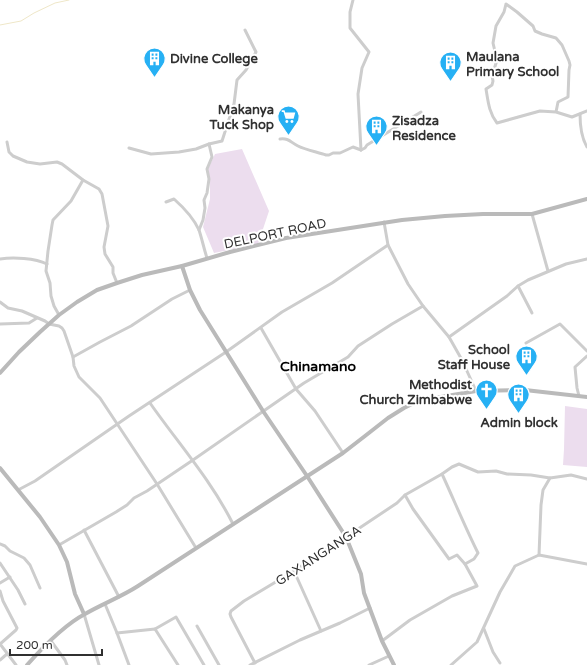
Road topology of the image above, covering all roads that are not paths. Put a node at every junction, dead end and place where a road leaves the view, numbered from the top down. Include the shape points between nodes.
1 (353, 0) edge
2 (245, 30) dead end
3 (470, 67) dead end
4 (492, 76) junction
5 (587, 111) edge
6 (421, 112) dead end
7 (556, 112) junction
8 (580, 114) junction
9 (280, 139) dead end
10 (7, 142) dead end
11 (209, 144) junction
12 (587, 147) edge
13 (129, 148) dead end
14 (361, 150) junction
15 (84, 180) junction
16 (587, 199) edge
17 (166, 202) dead end
18 (532, 214) junction
19 (384, 222) junction
20 (198, 230) junction
21 (388, 245) junction
22 (207, 258) junction
23 (0, 259) edge
24 (587, 259) edge
25 (47, 264) junction
26 (182, 266) junction
27 (548, 271) junction
28 (117, 283) junction
29 (518, 286) junction
30 (190, 290) junction
31 (0, 302) edge
32 (423, 306) junction
33 (532, 313) dead end
34 (59, 315) junction
35 (37, 318) junction
36 (0, 324) edge
37 (49, 324) junction
38 (261, 328) junction
39 (449, 337) junction
40 (526, 343) dead end
41 (587, 351) edge
42 (226, 352) junction
43 (587, 356) edge
44 (73, 358) junction
45 (0, 373) edge
46 (296, 389) junction
47 (476, 391) junction
48 (578, 396) junction
49 (587, 397) edge
50 (150, 403) junction
51 (263, 411) junction
52 (117, 424) junction
53 (342, 453) junction
54 (193, 460) junction
55 (0, 468) edge
56 (442, 474) junction
57 (307, 476) junction
58 (550, 478) junction
59 (587, 479) edge
60 (157, 484) junction
61 (18, 490) junction
62 (405, 495) junction
63 (233, 524) junction
64 (84, 530) junction
65 (346, 538) junction
66 (0, 544) edge
67 (59, 545) junction
68 (196, 548) junction
69 (538, 555) junction
70 (0, 563) edge
71 (465, 564) junction
72 (587, 564) edge
73 (294, 571) junction
74 (10, 577) junction
75 (0, 583) edge
76 (40, 588) dead end
77 (0, 591) edge
78 (119, 597) junction
79 (25, 604) dead end
80 (105, 604) junction
81 (370, 608) junction
82 (84, 614) junction
83 (197, 626) dead end
84 (155, 629) junction
85 (484, 629) junction
86 (321, 631) junction
87 (118, 633) junction
88 (51, 641) junction
89 (382, 641) junction
90 (0, 644) edge
91 (7, 654) junction
92 (389, 656) junction
93 (0, 660) edge
94 (255, 663) junction
95 (500, 663) dead end
96 (16, 665) edge
97 (27, 665) edge
98 (67, 665) edge
99 (99, 665) edge
100 (129, 665) edge
101 (178, 665) edge
102 (204, 665) edge
103 (219, 665) edge
104 (250, 665) edge
105 (369, 665) edge
106 (394, 665) edge
107 (451, 665) edge

1 - 14 street via 350,28 369,52 362,68 358,94
2 - 11 street via 256,52 237,80 234,104 222,141
3 - 4 street
4 - 7 street via 492,85 486,88 491,115 497,123 540,111
4 - 7 street via 497,60 493,43 496,26 506,4 533,26 535,31 556,38 562,45 570,65 568,97 558,102
5 - 8 street
6 - 14 street
7 - 8 street via 572,117
8 - 12 street
9 - 14 street via 292,141 326,155 340,153 353,147
10 - 15 street via 9,152 13,156 40,164 57,162
11 - 13 street via 179,152 151,154
11 - 20 street via 212,157 206,169 207,193 203,220
15 - 25 street via 71,201 53,220
15 - 28 street via 99,189 102,194 108,226 105,254 113,267
16 - 18 street, DELPORT ROAD
17 - 20 street via 174,199
18 - 19 street, DELPORT ROAD via 445,216
18 - 27 street
19 - 21 street
19 - 22 street, DELPORT ROAD via 286,238
20 - 22 street
21 - 32 street via 408,284
21 - 38 street
22 - 26 street, DELPORT ROAD
23 - 25 street via 30,259
24 - 27 street
25 - 34 street via 51,296
26 - 28 street, DELPORT ROAD
26 - 30 street
27 - 29 street
28 - 34 street, DELPORT ROAD via 97,290
29 - 33 street
29 - 39 street
30 - 42 street
30 - 44 street
31 - 35 street via 8,308
32 - 39 street
32 - 46 street via 358,346 348,357
34 - 37 street, DELPORT ROAD
35 - 36 street via 29,323
35 - 37 street
37 - 44 street via 62,328
37 - 45 street, DELPORT ROAD
38 - 42 street
38 - 46 street
39 - 47 street
40 - 41 street via 560,324
42 - 50 street
42 - 51 street
43 - 48 street via 575,367
44 - 52 street via 79,376 100,398
46 - 51 street
46 - 53 street via 315,411
47 - 48 street via 525,390
47 - 53 street via 416,402 388,418
48 - 49 street
50 - 52 street
50 - 54 street
51 - 54 street
51 - 57 street
52 - 60 street
52 - 61 street
53 - 57 street
54 - 60 street
54 - 63 street
55 - 61 street
56 - 58 street, GAXANGANGA via 459,464 478,472 496,471
56 - 62 street, GAXANGANGA
56 - 71 street via 478,553
57 - 63 street
57 - 65 street
58 - 59 street via 571,475
58 - 69 street via 543,490
60 - 64 street
60 - 68 street
61 - 67 street
62 - 65 street, GAXANGANGA
62 - 71 street via 448,559 457,555
63 - 68 street
64 - 67 street
64 - 78 street
65 - 73 street, GAXANGANGA
65 - 81 street via 361,574
66 - 76 street via 24,558
67 - 82 street
68 - 78 street
69 - 72 street
69 - 85 street via 515,566
70 - 74 street
71 - 89 street via 477,586 452,596 410,620
73 - 86 street
73 - 94 street, GAXANGANGA via 231,611 230,614
74 - 75 street
74 - 79 street
77 - 90 street via 17,628
78 - 80 street
80 - 82 street
80 - 87 street
81 - 86 street
81 - 89 street
82 - 88 street
82 - 99 street
83 - 103 street
84 - 87 street
84 - 101 street
84 - 102 street via 176,617
85 - 95 street
85 - 107 street via 477,642
86 - 94 street
87 - 100 street
88 - 97 street
88 - 98 street
89 - 92 street
90 - 91 street
91 - 93 street
91 - 96 street
92 - 105 street
92 - 106 street
94 - 104 street

